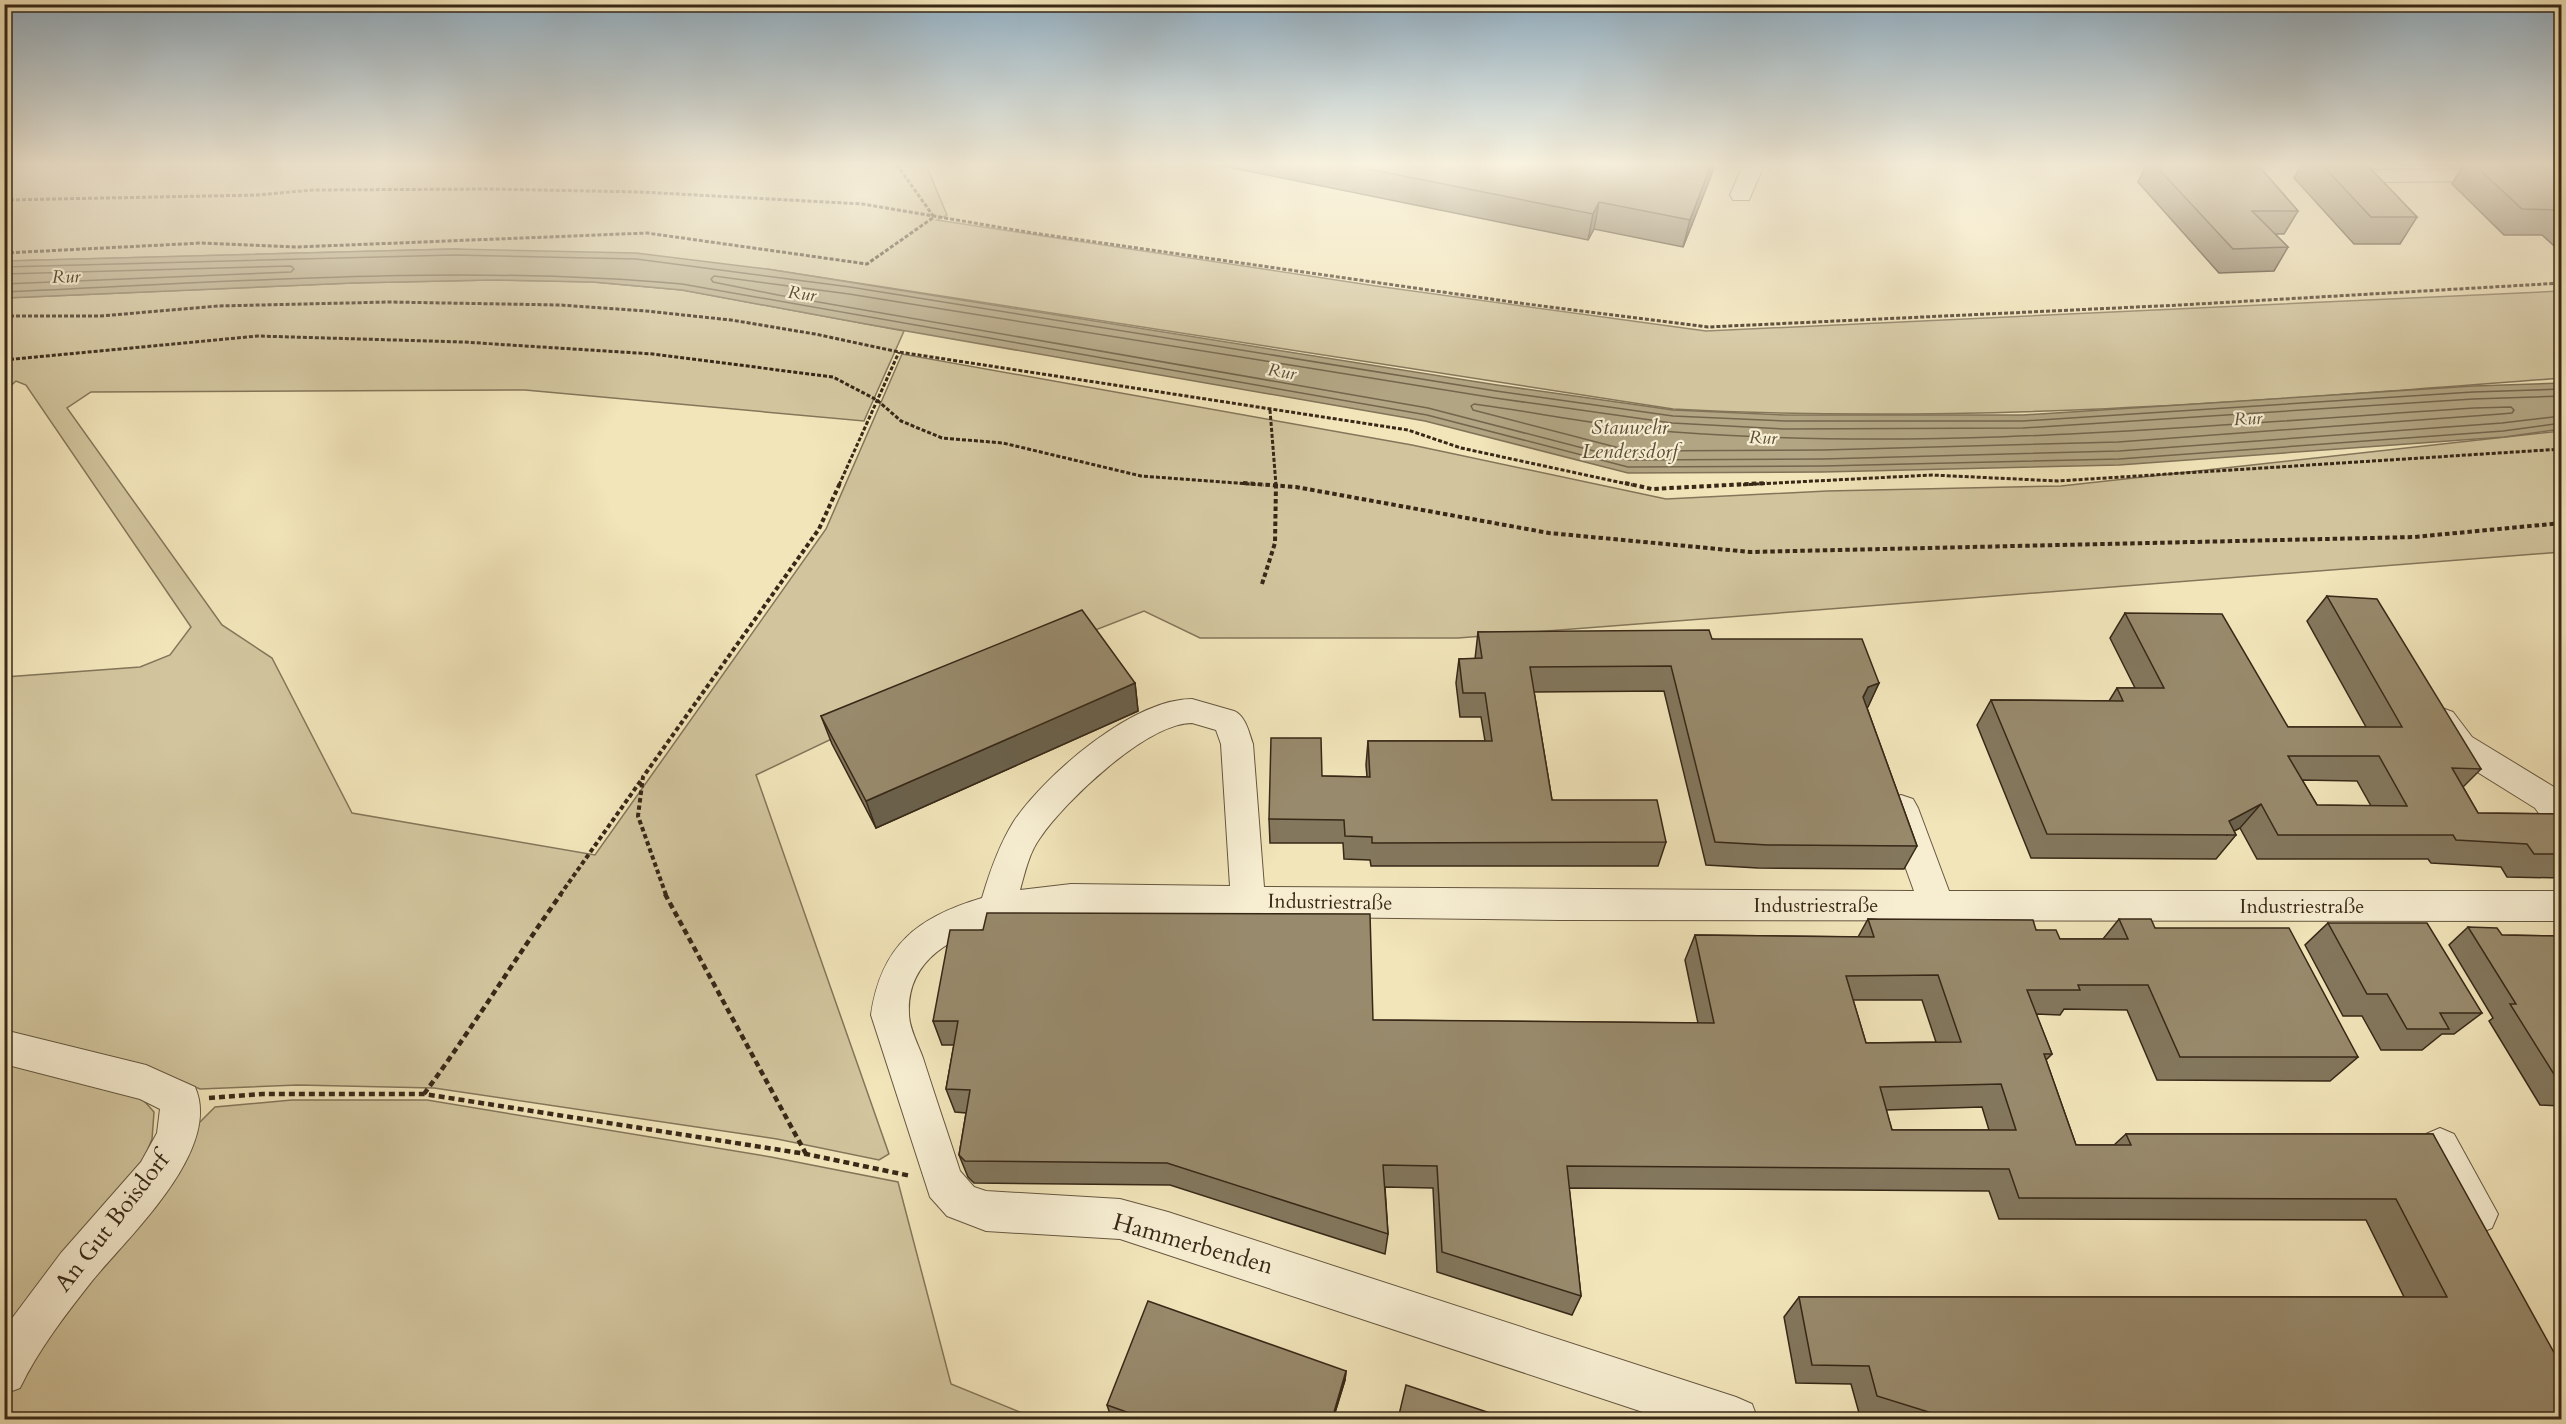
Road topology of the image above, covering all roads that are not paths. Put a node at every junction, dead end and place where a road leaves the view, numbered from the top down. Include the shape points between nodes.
1 (2426, 697) edge
2 (1889, 775) edge
3 (2562, 819) edge
4 (1071, 899) joint
5 (1248, 901) junction
6 (1937, 906) junction
7 (2562, 906) edge
8 (997, 909) junction
9 (4, 1047) edge
10 (2440, 1147) edge
11 (2493, 1244) edge
12 (4, 1372) edge
13 (1736, 1419) edge

1 - 3 street via 2461,746 2547,799
2 - 6 street
4 - 5 street, Industriestraße
4 - 8 street, Hammerbenden via 1039,900
5 - 6 street, Industriestraße
5 - 8 street via 1237,744 1228,722 1211,714 1180,712 1140,729 1060,790 1027,829 1006,876
6 - 7 street, Industriestraße
8 - 13 street, Hammerbenden via 957,922 920,946 906,962 894,989 890,1015 944,1183 961,1202 986,1211 1120,1219
9 - 12 street, An Gut Boisdorf via 146,1083 181,1101 176,1137 155,1176 76,1268 14,1352
10 - 11 street

